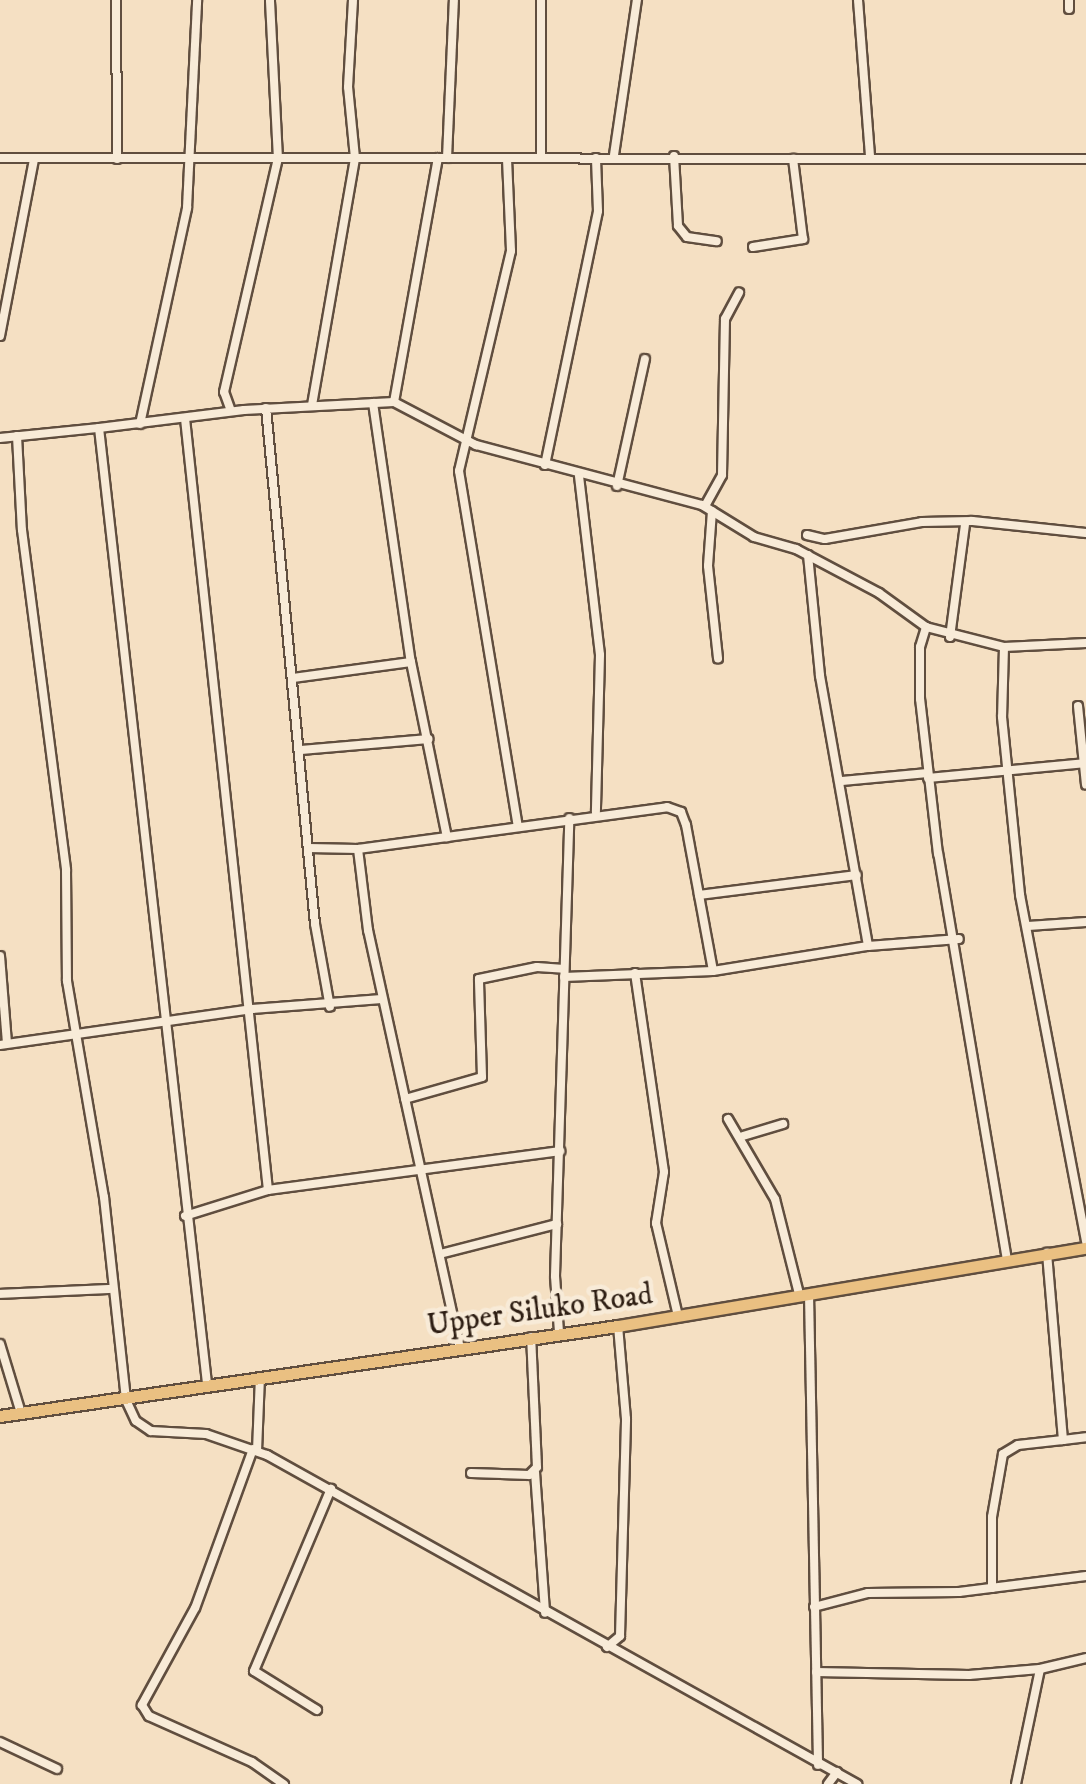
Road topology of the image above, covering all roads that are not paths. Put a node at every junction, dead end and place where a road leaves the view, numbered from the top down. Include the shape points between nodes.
1 (116, 0) edge
2 (197, 0) edge
3 (270, 0) edge
4 (353, 0) edge
5 (454, 0) edge
6 (541, 0) edge
7 (638, 0) edge
8 (858, 0) edge
9 (614, 155) junction
10 (541, 156) junction
11 (674, 156) junction
12 (870, 157) junction
13 (0, 158) edge
14 (355, 158) junction
15 (443, 158) junction
16 (596, 158) junction
17 (34, 159) junction
18 (117, 159) junction
19 (278, 159) junction
20 (507, 159) junction
21 (1086, 159) edge
22 (193, 160) junction
23 (792, 160) junction
24 (718, 241) dead end
25 (753, 246) dead end
26 (739, 293) dead end
27 (0, 336) edge
28 (644, 359) dead end
29 (394, 402) junction
30 (373, 403) junction
31 (312, 404) junction
32 (266, 408) junction
33 (231, 411) junction
34 (185, 418) junction
35 (140, 424) junction
36 (99, 428) junction
37 (17, 436) junction
38 (0, 438) edge
39 (464, 441) junction
40 (544, 464) junction
41 (579, 476) junction
42 (617, 486) junction
43 (708, 509) junction
44 (964, 524) dead end
45 (1086, 533) edge
46 (808, 535) dead end
47 (808, 555) junction
48 (926, 627) junction
49 (950, 637) junction
50 (1086, 643) edge
51 (1004, 648) junction
52 (718, 658) dead end
53 (411, 662) junction
54 (293, 678) junction
55 (1078, 706) dead end
56 (429, 739) junction
57 (301, 750) junction
58 (1084, 763) edge
59 (1007, 768) junction
60 (928, 776) junction
61 (842, 781) junction
62 (1086, 785) edge
63 (596, 812) junction
64 (569, 818) junction
65 (518, 826) junction
66 (447, 836) junction
67 (309, 848) junction
68 (358, 849) junction
69 (857, 875) junction
70 (699, 896) junction
71 (1086, 922) edge
72 (1028, 926) junction
73 (955, 937) junction
74 (868, 946) junction
75 (0, 956) edge
76 (712, 971) junction
77 (635, 972) junction
78 (564, 973) junction
79 (382, 999) junction
80 (330, 1007) junction
81 (252, 1009) junction
82 (164, 1024) junction
83 (77, 1038) junction
84 (4, 1044) edge
85 (405, 1099) junction
86 (728, 1119) dead end
87 (560, 1151) junction
88 (418, 1167) junction
89 (268, 1190) junction
90 (185, 1216) junction
91 (557, 1224) junction
92 (1086, 1245) edge
93 (440, 1254) junction
94 (1047, 1254) junction
95 (1007, 1260) junction
96 (110, 1289) junction
97 (0, 1294) edge
98 (804, 1294) junction
99 (678, 1316) junction
100 (618, 1326) junction
101 (560, 1332) junction
102 (531, 1336) junction
103 (0, 1344) edge
104 (459, 1345) junction
105 (260, 1377) junction
106 (206, 1384) junction
107 (126, 1400) junction
108 (20, 1413) junction
109 (0, 1416) edge
110 (1086, 1437) edge
111 (1062, 1440) junction
112 (255, 1450) junction
113 (535, 1472) junction
114 (471, 1474) dead end
115 (331, 1489) junction
116 (1086, 1576) edge
117 (992, 1588) junction
118 (814, 1607) junction
119 (546, 1613) junction
120 (607, 1647) junction
121 (1086, 1658) edge
122 (1040, 1669) junction
123 (816, 1672) junction
124 (317, 1710) dead end
125 (0, 1742) edge
126 (818, 1764) junction
127 (58, 1770) dead end
128 (837, 1772) junction
129 (284, 1784) edge
130 (828, 1784) edge
131 (857, 1784) edge
132 (1016, 1784) edge

1 - 18 street
2 - 22 street
3 - 19 street
4 - 14 street via 348,86
5 - 15 street
6 - 10 street
7 - 9 street
8 - 12 street
9 - 11 street
9 - 16 street
10 - 16 street
10 - 20 street
11 - 23 street
11 - 24 street via 678,226 687,238
12 - 21 street
12 - 23 street
13 - 17 street
14 - 15 street
14 - 19 street
14 - 31 street
15 - 20 street
15 - 29 street
16 - 40 street via 598,211
17 - 18 street
17 - 27 street
18 - 22 street
19 - 22 street
19 - 33 street via 224,392
20 - 39 street via 512,251
22 - 35 street
23 - 25 street via 803,239
26 - 43 street via 725,320 728,416 722,475
28 - 42 street
29 - 30 street
29 - 39 street
30 - 31 street
30 - 53 street
31 - 32 street
32 - 33 street
32 - 54 street
33 - 34 street
34 - 35 street
34 - 81 street
35 - 36 street
36 - 37 street
36 - 82 street
37 - 38 street
37 - 83 street via 22,530 66,870 67,981
39 - 40 street
39 - 65 street via 459,471
40 - 41 street
41 - 42 street
41 - 63 street via 600,654
42 - 43 street
43 - 47 street via 754,537
43 - 52 street
44 - 49 street
45 - 46 street via 972,521 922,522 824,539
47 - 48 street
47 - 61 street via 820,676
48 - 49 street
48 - 60 street via 920,699
49 - 51 street
50 - 51 street
51 - 59 street
53 - 54 street
53 - 56 street
54 - 57 street
55 - 58 street
56 - 57 street
56 - 66 street
57 - 67 street
58 - 59 street
58 - 62 street
59 - 60 street
59 - 72 street
60 - 61 street
60 - 73 street
61 - 69 street
63 - 64 street
63 - 70 street via 681,812
64 - 65 street
64 - 78 street
65 - 66 street
66 - 68 street
67 - 68 street
67 - 80 street
68 - 79 street
69 - 70 street
69 - 74 street
70 - 76 street
71 - 72 street
72 - 92 street
73 - 74 street
73 - 95 street
74 - 76 street
75 - 84 street
76 - 77 street
77 - 78 street
77 - 99 street via 664,1172 656,1223
78 - 85 street via 537,967 479,979 482,1077
78 - 87 street
79 - 80 street
79 - 85 street
80 - 81 street
81 - 82 street
81 - 89 street
82 - 83 street
82 - 90 street
83 - 84 street
83 - 96 street via 104,1197
85 - 88 street
86 - 98 street via 746,1136 775,1199
87 - 88 street
87 - 91 street
88 - 89 street
88 - 93 street
89 - 90 street
90 - 106 street
91 - 93 street
91 - 101 street
92 - 94 main road, Upper Siluko Road
93 - 104 street
94 - 95 main road, Upper Siluko Road
94 - 111 street
95 - 98 main road, Upper Siluko Road
96 - 97 street
96 - 107 street
98 - 99 main road, Upper Siluko Road
98 - 118 street
99 - 100 main road, Upper Siluko Road
100 - 101 main road, Upper Siluko Road
100 - 120 street via 626,1419 620,1636
101 - 102 main road, Upper Siluko Road
102 - 104 main road, Upper Siluko Road
102 - 113 street
103 - 108 street
104 - 105 main road, Upper Siluko Road
105 - 106 main road, Upper Siluko Road
105 - 112 street
106 - 107 main road, Upper Siluko Road
107 - 108 main road, Upper Siluko Road
107 - 112 street via 136,1421 151,1431 206,1434
108 - 109 main road, Upper Siluko Road
110 - 111 street
111 - 117 street via 1018,1445 1003,1454 992,1517
112 - 115 street
112 - 129 street via 195,1608 142,1705 149,1716 252,1762
113 - 114 street
113 - 119 street
115 - 119 street
115 - 124 street via 254,1671
116 - 117 street
117 - 118 street via 868,1592
118 - 123 street
119 - 120 street
120 - 126 street
121 - 122 street
122 - 123 street via 969,1675
122 - 132 street
123 - 126 street
125 - 127 street
126 - 128 street
128 - 130 street
128 - 131 street

